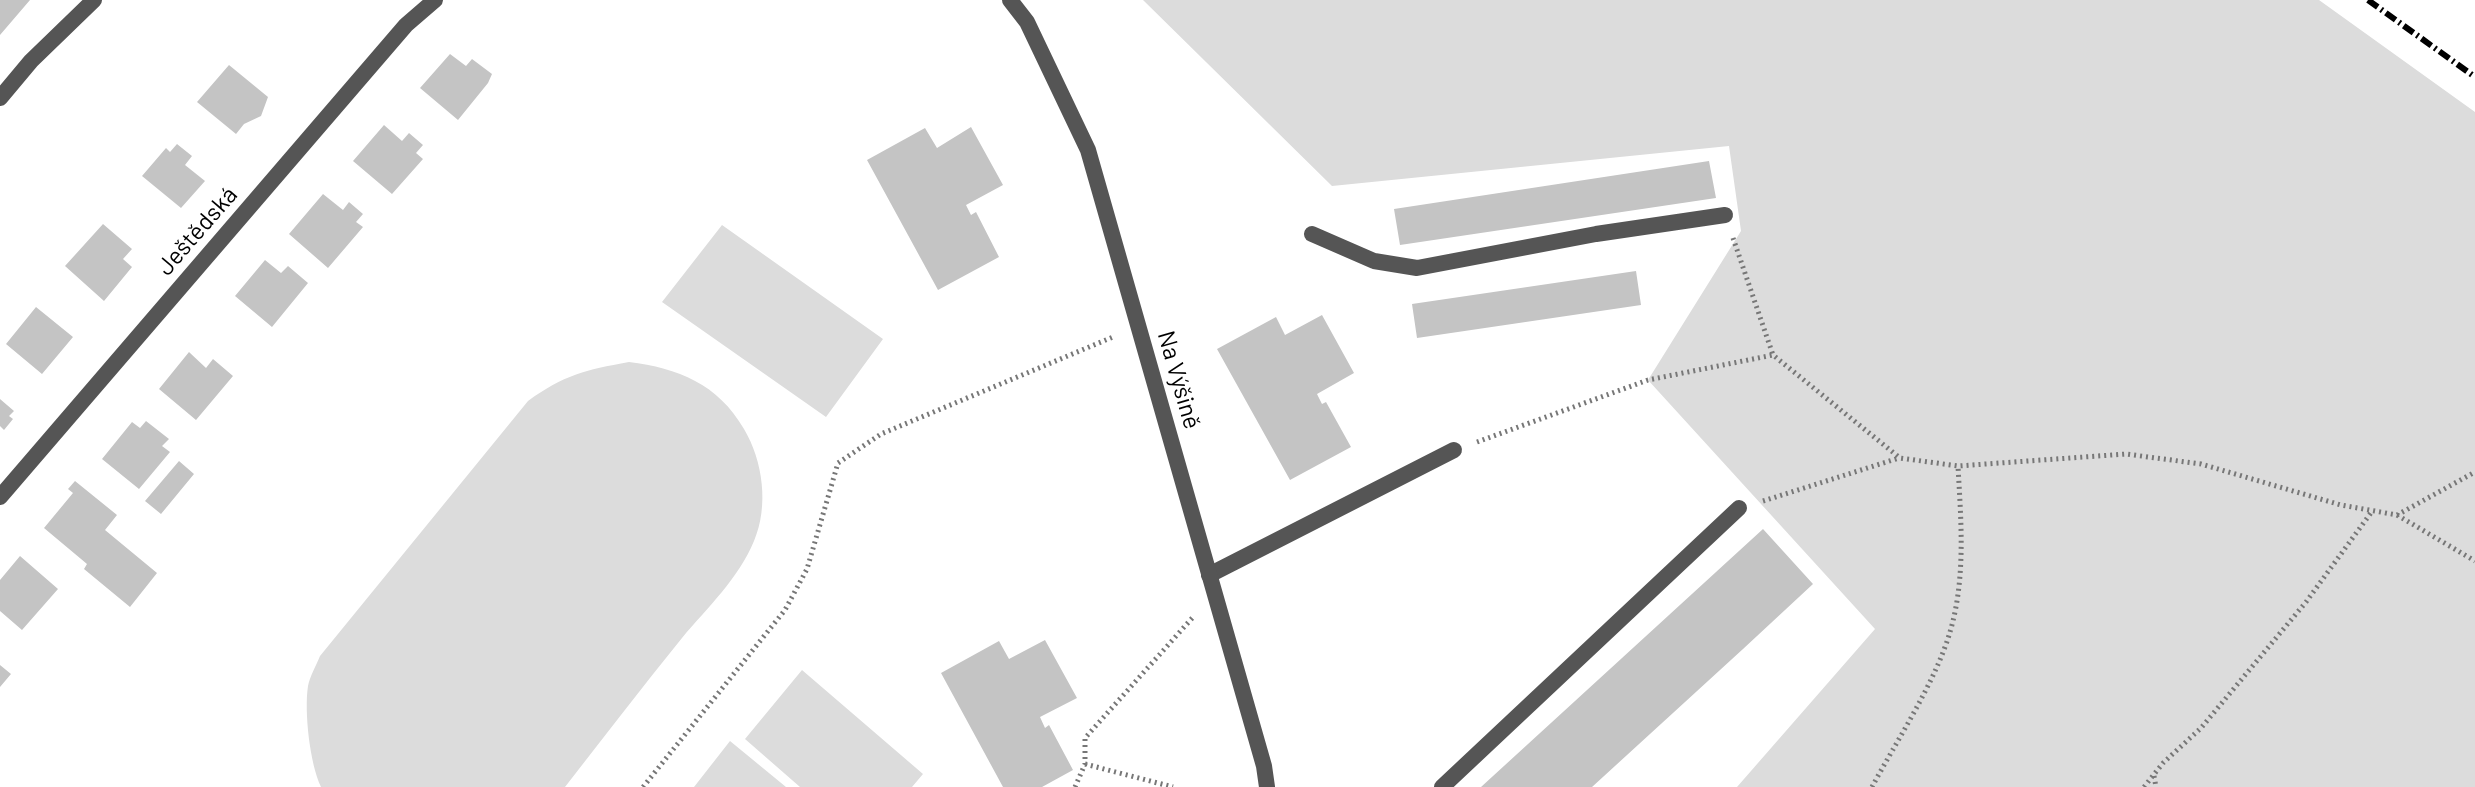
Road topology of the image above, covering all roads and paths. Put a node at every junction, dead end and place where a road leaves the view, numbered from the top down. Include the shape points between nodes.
1 (94, 0) edge
2 (435, 0) edge
3 (1010, 0) edge
4 (0, 98) edge
5 (1725, 215) joint
6 (1312, 234) dead end
7 (1138, 326) junction
8 (1773, 355) junction
9 (1454, 450) joint
10 (1900, 458) junction
11 (1958, 466) junction
12 (2475, 472) edge
13 (0, 497) edge
14 (1739, 508) joint
15 (2373, 510) junction
16 (2397, 515) junction
17 (2475, 561) edge
18 (1209, 575) junction
19 (1214, 593) junction
20 (1085, 764) junction
21 (2154, 775) junction
22 (643, 787) edge
23 (1075, 787) edge
24 (1173, 787) edge
25 (1267, 787) edge
26 (1442, 787) edge
27 (1872, 787) edge
28 (2144, 787) edge
29 (2156, 787) edge

1 - 4 street
2 - 13 street, Ještědská via 406,25
3 - 7 street, Na Výšině via 1027,22 1088,150
5 - 6 street via 1417,268 1374,261
5 - 8 path
7 - 18 street, Na Výšině
7 - 22 path via 881,434 838,463 807,569 785,610
8 - 9 path via 1648,380
8 - 10 path
9 - 18 street
10 - 11 path
10 - 14 path
11 - 15 path via 2126,454 2201,464
11 - 27 path via 1962,560 1951,632
12 - 16 path
14 - 26 street
15 - 16 path
15 - 21 path via 2306,602 2201,728
16 - 17 path
18 - 19 street, Na Výšině
19 - 20 path via 1085,738
19 - 25 street, Na Výšině
20 - 23 path
20 - 24 path
21 - 28 path
21 - 29 path

